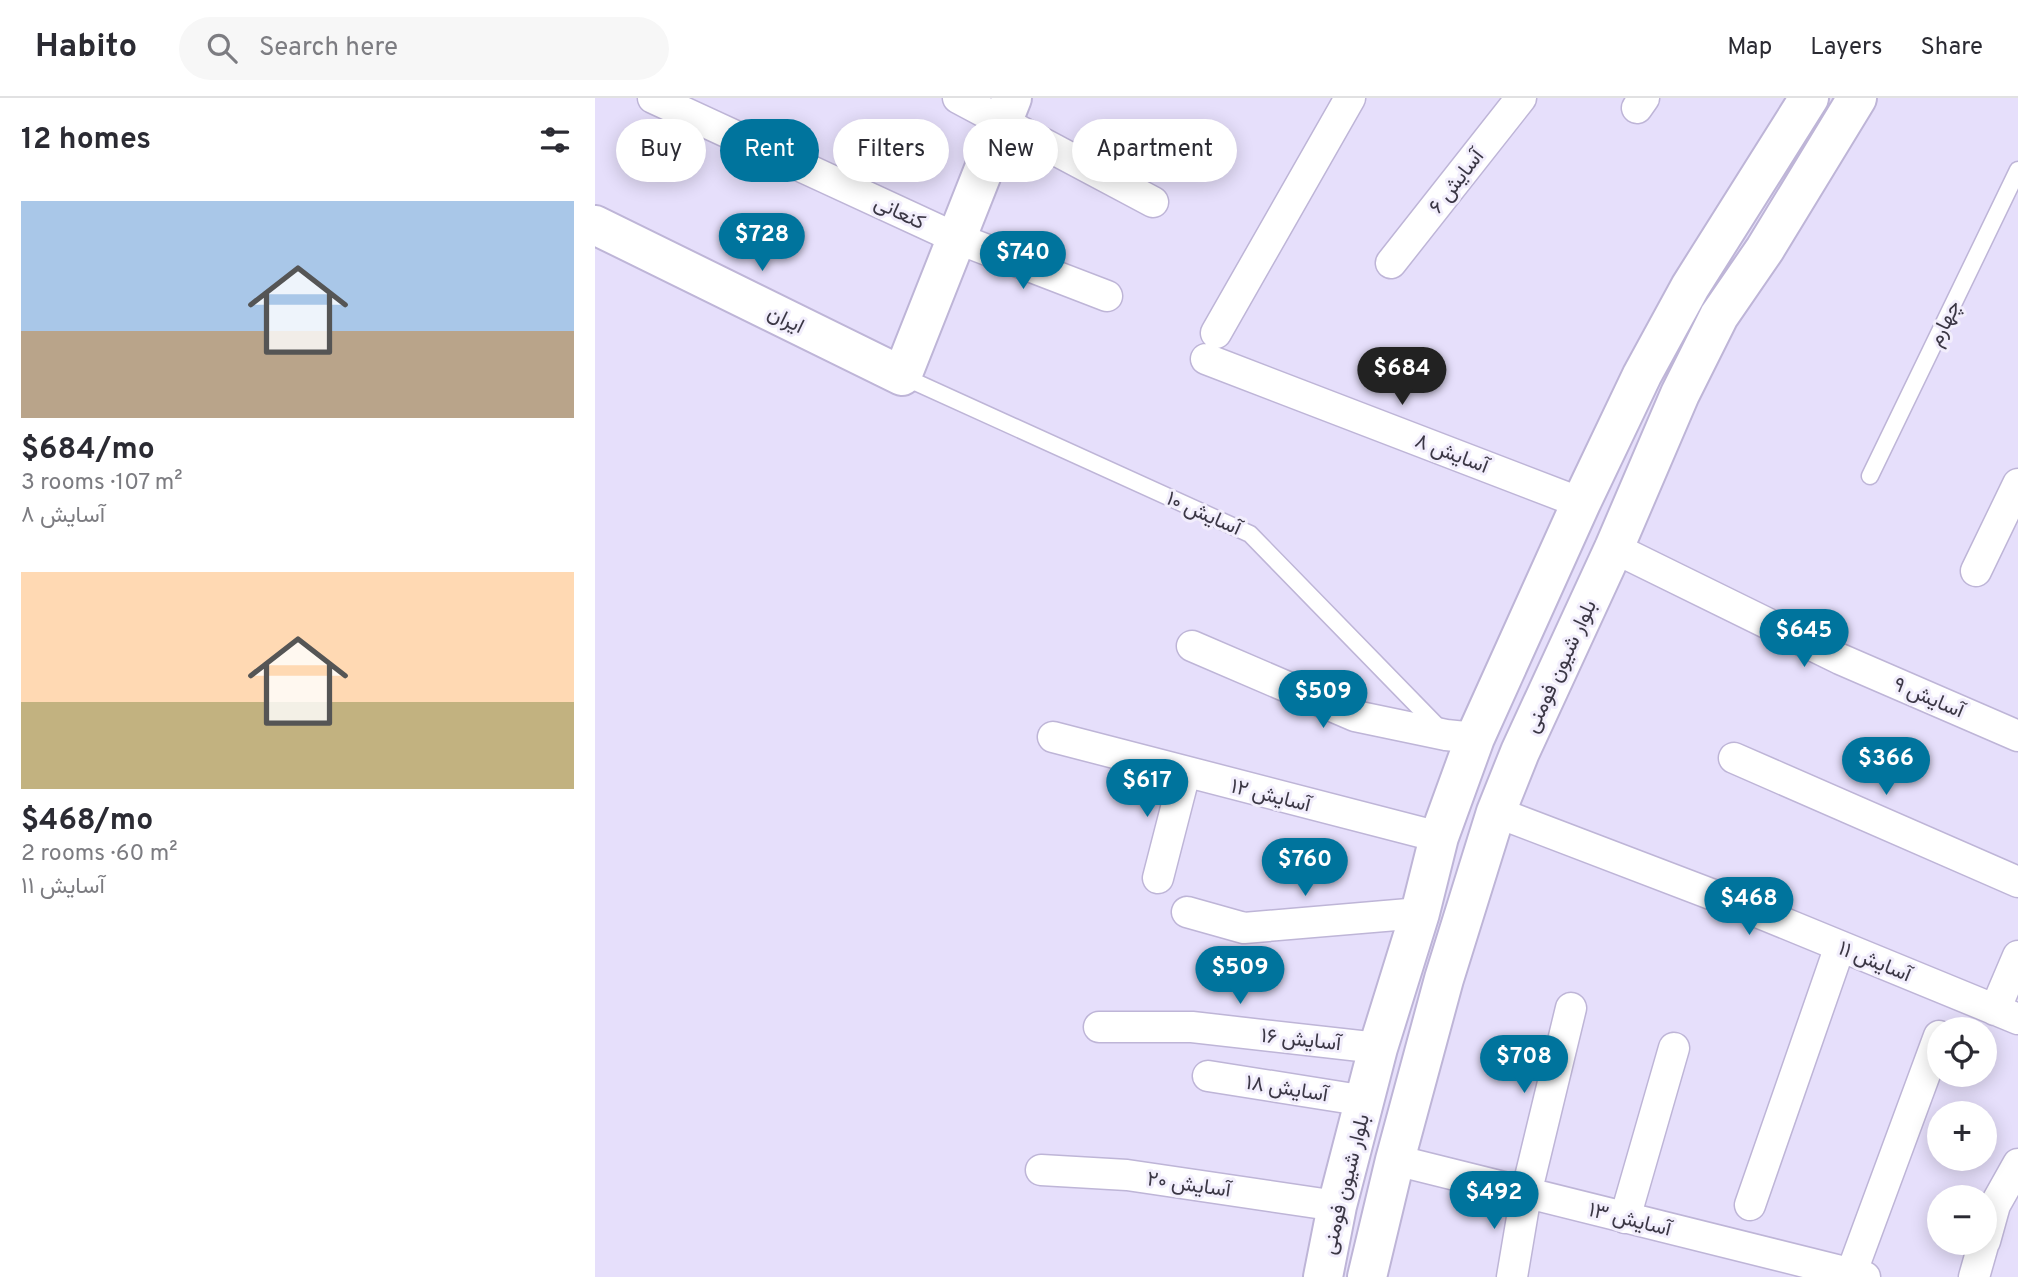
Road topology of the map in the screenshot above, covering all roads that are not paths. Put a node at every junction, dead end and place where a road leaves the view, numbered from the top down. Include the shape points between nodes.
1 (653, 98) edge
2 (958, 98) edge
3 (1350, 98) edge
4 (1521, 98) edge
5 (1809, 98) edge
6 (1857, 98) edge
7 (1007, 109) edge
8 (2018, 170) edge
9 (1153, 202) dead end
10 (1730, 224) junction
11 (595, 225) edge
12 (956, 239) junction
13 (1765, 249) junction
14 (1391, 263) dead end
15 (1107, 296) dead end
16 (902, 376) junction
17 (1870, 476) dead end
18 (2018, 484) edge
19 (1581, 503) junction
20 (1614, 548) junction
21 (1976, 571) dead end
22 (1192, 646) dead end
23 (2018, 736) edge
24 (1053, 737) dead end
25 (1461, 737) junction
26 (1734, 758) dead end
27 (1185, 773) junction
28 (1496, 812) junction
29 (1439, 837) junction
30 (1158, 878) dead end
31 (2018, 882) edge
32 (1187, 912) dead end
33 (1420, 913) junction
34 (1840, 946) junction
35 (2018, 956) edge
36 (1955, 993) junction
37 (1571, 1008) dead end
38 (2006, 1015) edge
39 (1946, 1017) edge
40 (1099, 1027) dead end
41 (1378, 1048) junction
42 (1674, 1048) dead end
43 (1927, 1070) edge
44 (1208, 1076) dead end
45 (1366, 1101) junction
46 (1395, 1160) junction
47 (2018, 1164) edge
48 (1041, 1170) dead end
49 (1526, 1194) junction
50 (1997, 1201) edge
51 (1750, 1205) dead end
52 (1337, 1206) junction
53 (1625, 1218) junction
54 (1980, 1255) edge
55 (1855, 1276) edge
56 (1323, 1277) edge
57 (1367, 1277) edge
58 (1512, 1277) edge
59 (1974, 1277) edge

1 - 12 street, کنعانی
2 - 7 street
3 - 19 street, آسایش ۸ via 1211,346
4 - 14 street, آسایش ۶
5 - 10 main road, بلوار شیون فومنی
6 - 13 main road, بلوار شیون فومنی
7 - 9 street
7 - 12 main road
8 - 17 lane, چهارم
10 - 13 main road
10 - 19 main road, بلوار شیون فومنی via 1642,375
11 - 16 main road, ایران
12 - 15 street, کنعانی
12 - 16 main road
13 - 20 main road, بلوار شیون فومنی via 1720,316 1680,394
16 - 25 lane, آسایش ‍۱۰ via 1250,534
18 - 21 street
19 - 25 main road, بلوار شیون فومنی
20 - 23 street, آسایش ۹ via 1840,659
20 - 28 main road, بلوار شیون فومنی
22 - 25 street via 1355,716
24 - 27 street, آسایش ۱۲
25 - 29 main road, بلوار شیون فومنی
26 - 31 street
27 - 29 street, آسایش ۱۲
27 - 30 street
28 - 34 street, آسایش ۱۱
28 - 46 main road, بلوار شیون فومنی
29 - 33 main road, بلوار شیون فومنی
32 - 33 street via 1244,928
33 - 41 main road, بلوار شیون فومنی
34 - 36 street, آسایش ۱۱
34 - 51 street
35 - 38 street
36 - 38 street, آسایش ۱۱
36 - 39 street
37 - 49 street
40 - 41 street, آسایش ۱۶ via 1192,1027
41 - 45 main road, بلوار شیون فومنی
42 - 53 street
43 - 55 street
44 - 45 street, آسایش ۱۸
45 - 52 main road, بلوار شیون فومنی
46 - 49 street, آسایش ۱۳
46 - 57 main road, بلوار شیون فومنی
47 - 50 street
48 - 52 street, آسایش ۲۰ via 1127,1175
49 - 53 street, آسایش ۱۳
49 - 58 street
52 - 56 main road, بلوار شیون فومنی
53 - 55 street, آسایش ۱۳
54 - 59 street

